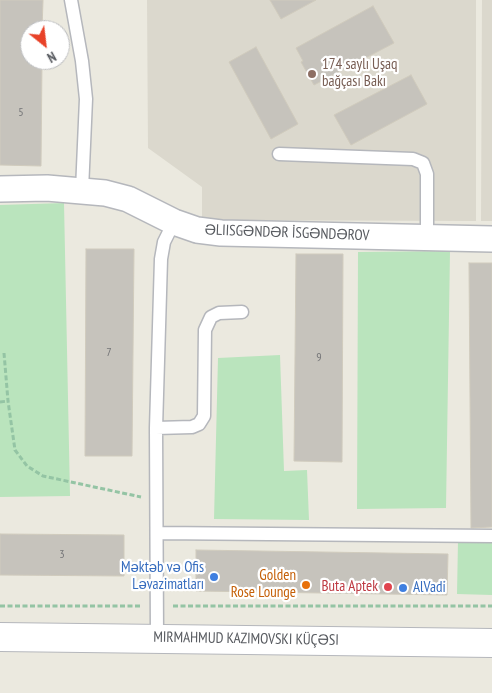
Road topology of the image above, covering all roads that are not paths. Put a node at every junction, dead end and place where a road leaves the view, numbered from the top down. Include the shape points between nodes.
1 (71, 0) edge
2 (279, 154) dead end
3 (0, 188) edge
4 (82, 190) junction
5 (174, 222) junction
6 (428, 237) junction
7 (492, 239) edge
8 (242, 312) dead end
9 (156, 428) junction
10 (158, 533) junction
11 (492, 536) edge
12 (0, 637) edge
13 (158, 638) junction
14 (492, 643) edge

1 - 4 lane via 86,99
2 - 6 lane via 413,159 423,163 427,174
3 - 4 street, ƏLIISGƏNDƏR İSGƏNDƏROV
4 - 5 street, ƏLIISGƏNDƏR İSGƏNDƏROV via 128,199
5 - 6 street, ƏLIISGƏNDƏR İSGƏNDƏROV via 222,233
5 - 9 lane via 164,242 161,259
6 - 7 street, ƏLIISGƏNDƏR İSGƏNDƏROV
8 - 9 lane via 219,312 211,317 205,330 204,416 199,424
9 - 10 lane
10 - 11 lane
10 - 13 lane
12 - 13 street
13 - 14 street

